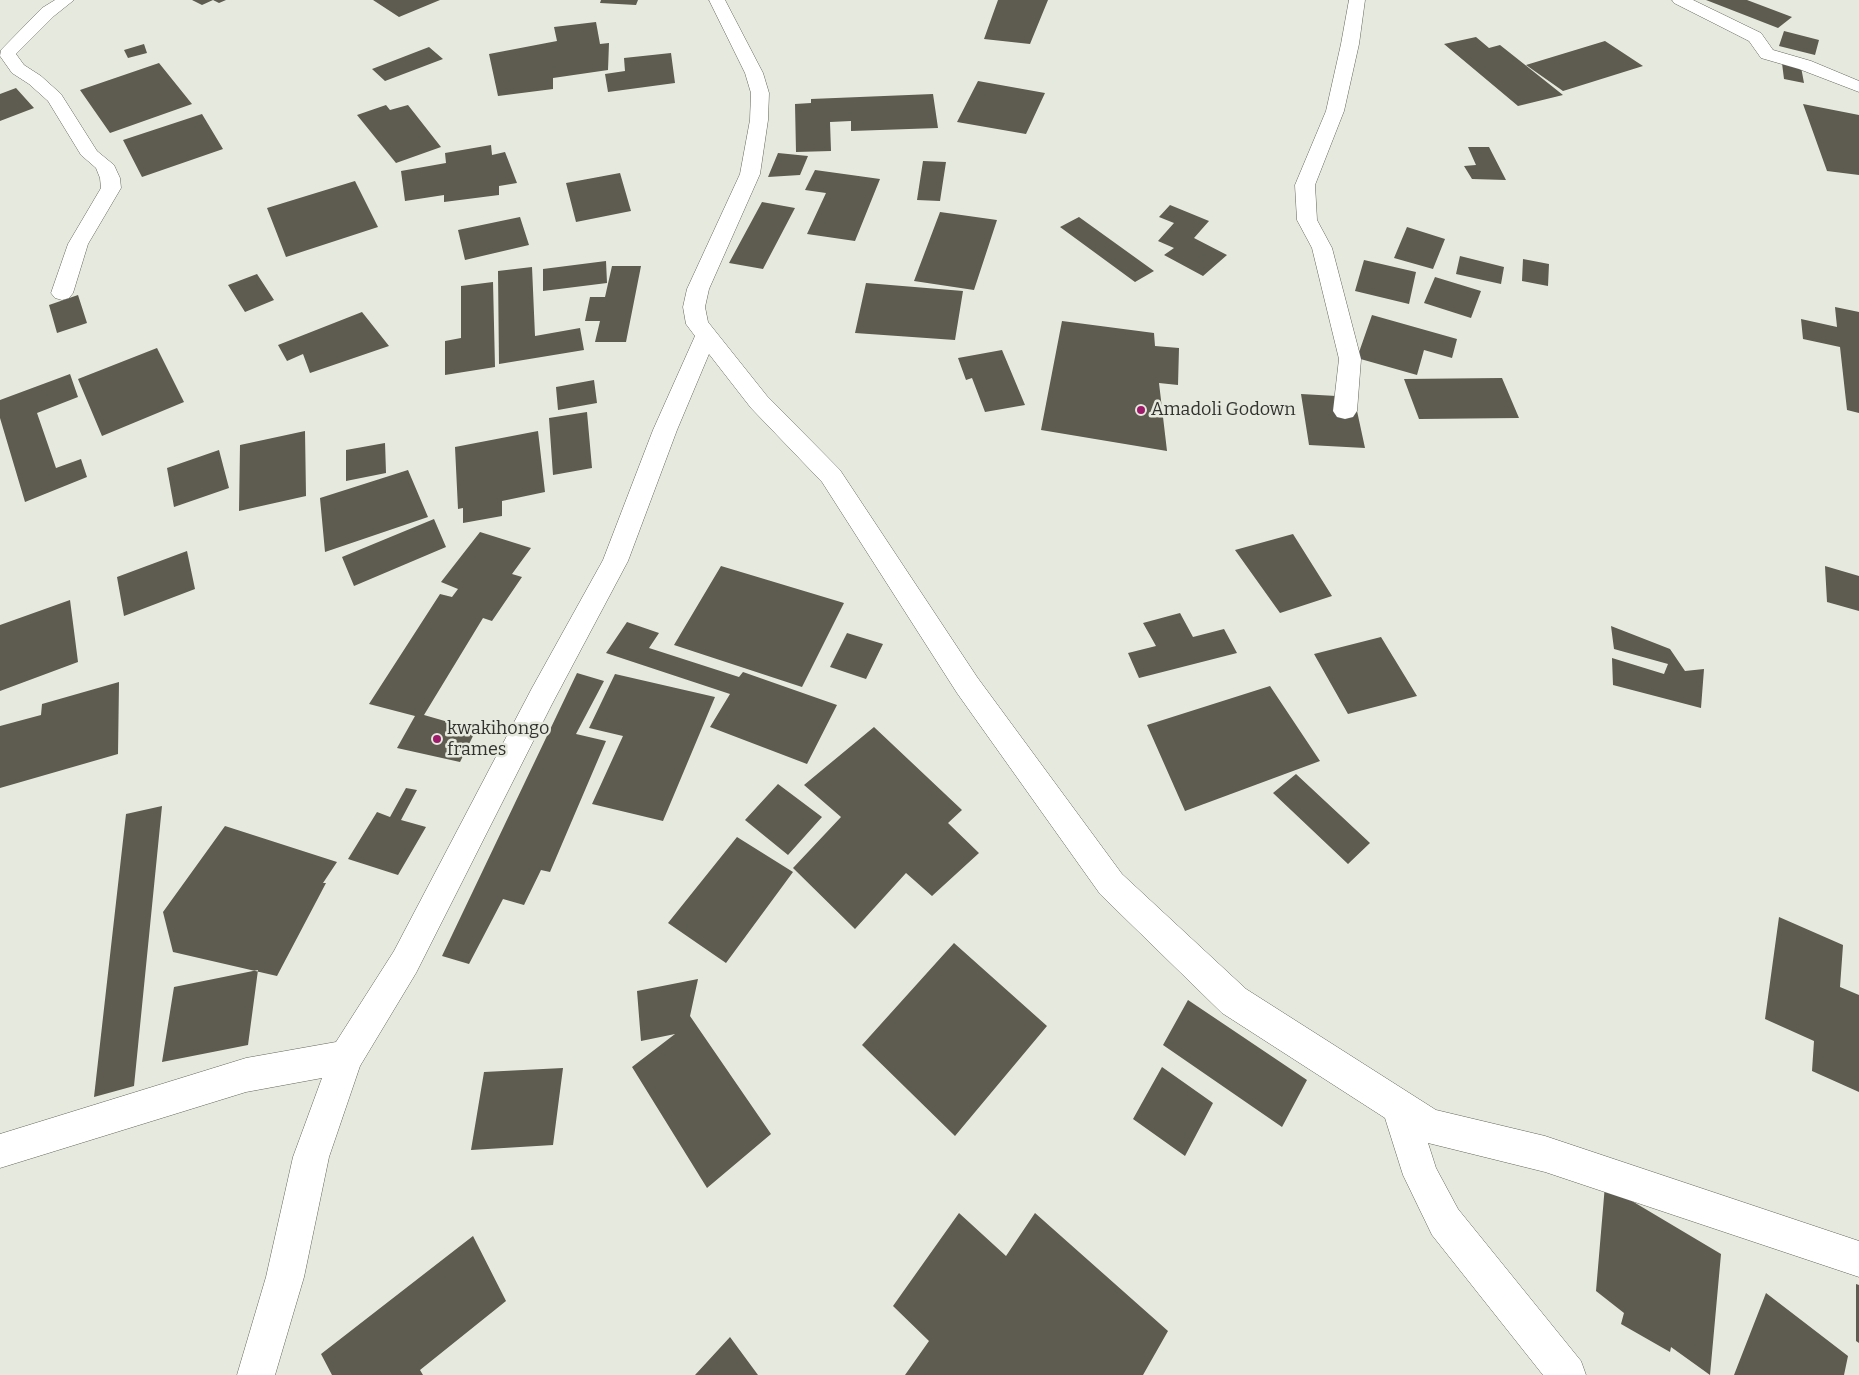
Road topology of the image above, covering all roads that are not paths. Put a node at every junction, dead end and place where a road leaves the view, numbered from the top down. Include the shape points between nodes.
1 (66, 0) edge
2 (717, 0) edge
3 (1357, 0) edge
4 (1680, 0) edge
5 (26, 32) junction
6 (0, 45) edge
7 (1859, 87) edge
8 (62, 293) dead end
9 (706, 335) junction
10 (1345, 411) dead end
11 (346, 1057) junction
12 (1399, 1107) junction
13 (0, 1150) edge
14 (1859, 1260) edge
15 (256, 1375) edge
16 (1567, 1375) edge

1 - 5 street
2 - 9 street via 754,72 760,93 750,174 698,289 694,308 697,324
3 - 10 street via 1335,111 1304,185 1307,220 1322,248 1350,359
4 - 7 street via 1755,37 1767,54
5 - 6 street
5 - 8 street via 7,54 18,68 55,98 90,154 104,165 110,178 111,188 78,244
9 - 11 street via 665,430 616,561 542,696 405,962
9 - 12 street via 759,402 831,476 967,686 1111,884 1234,1001
11 - 13 street via 246,1075
11 - 15 street via 311,1157 285,1277
12 - 14 street via 1428,1126 1545,1154
12 - 16 street via 1421,1175 1445,1222

